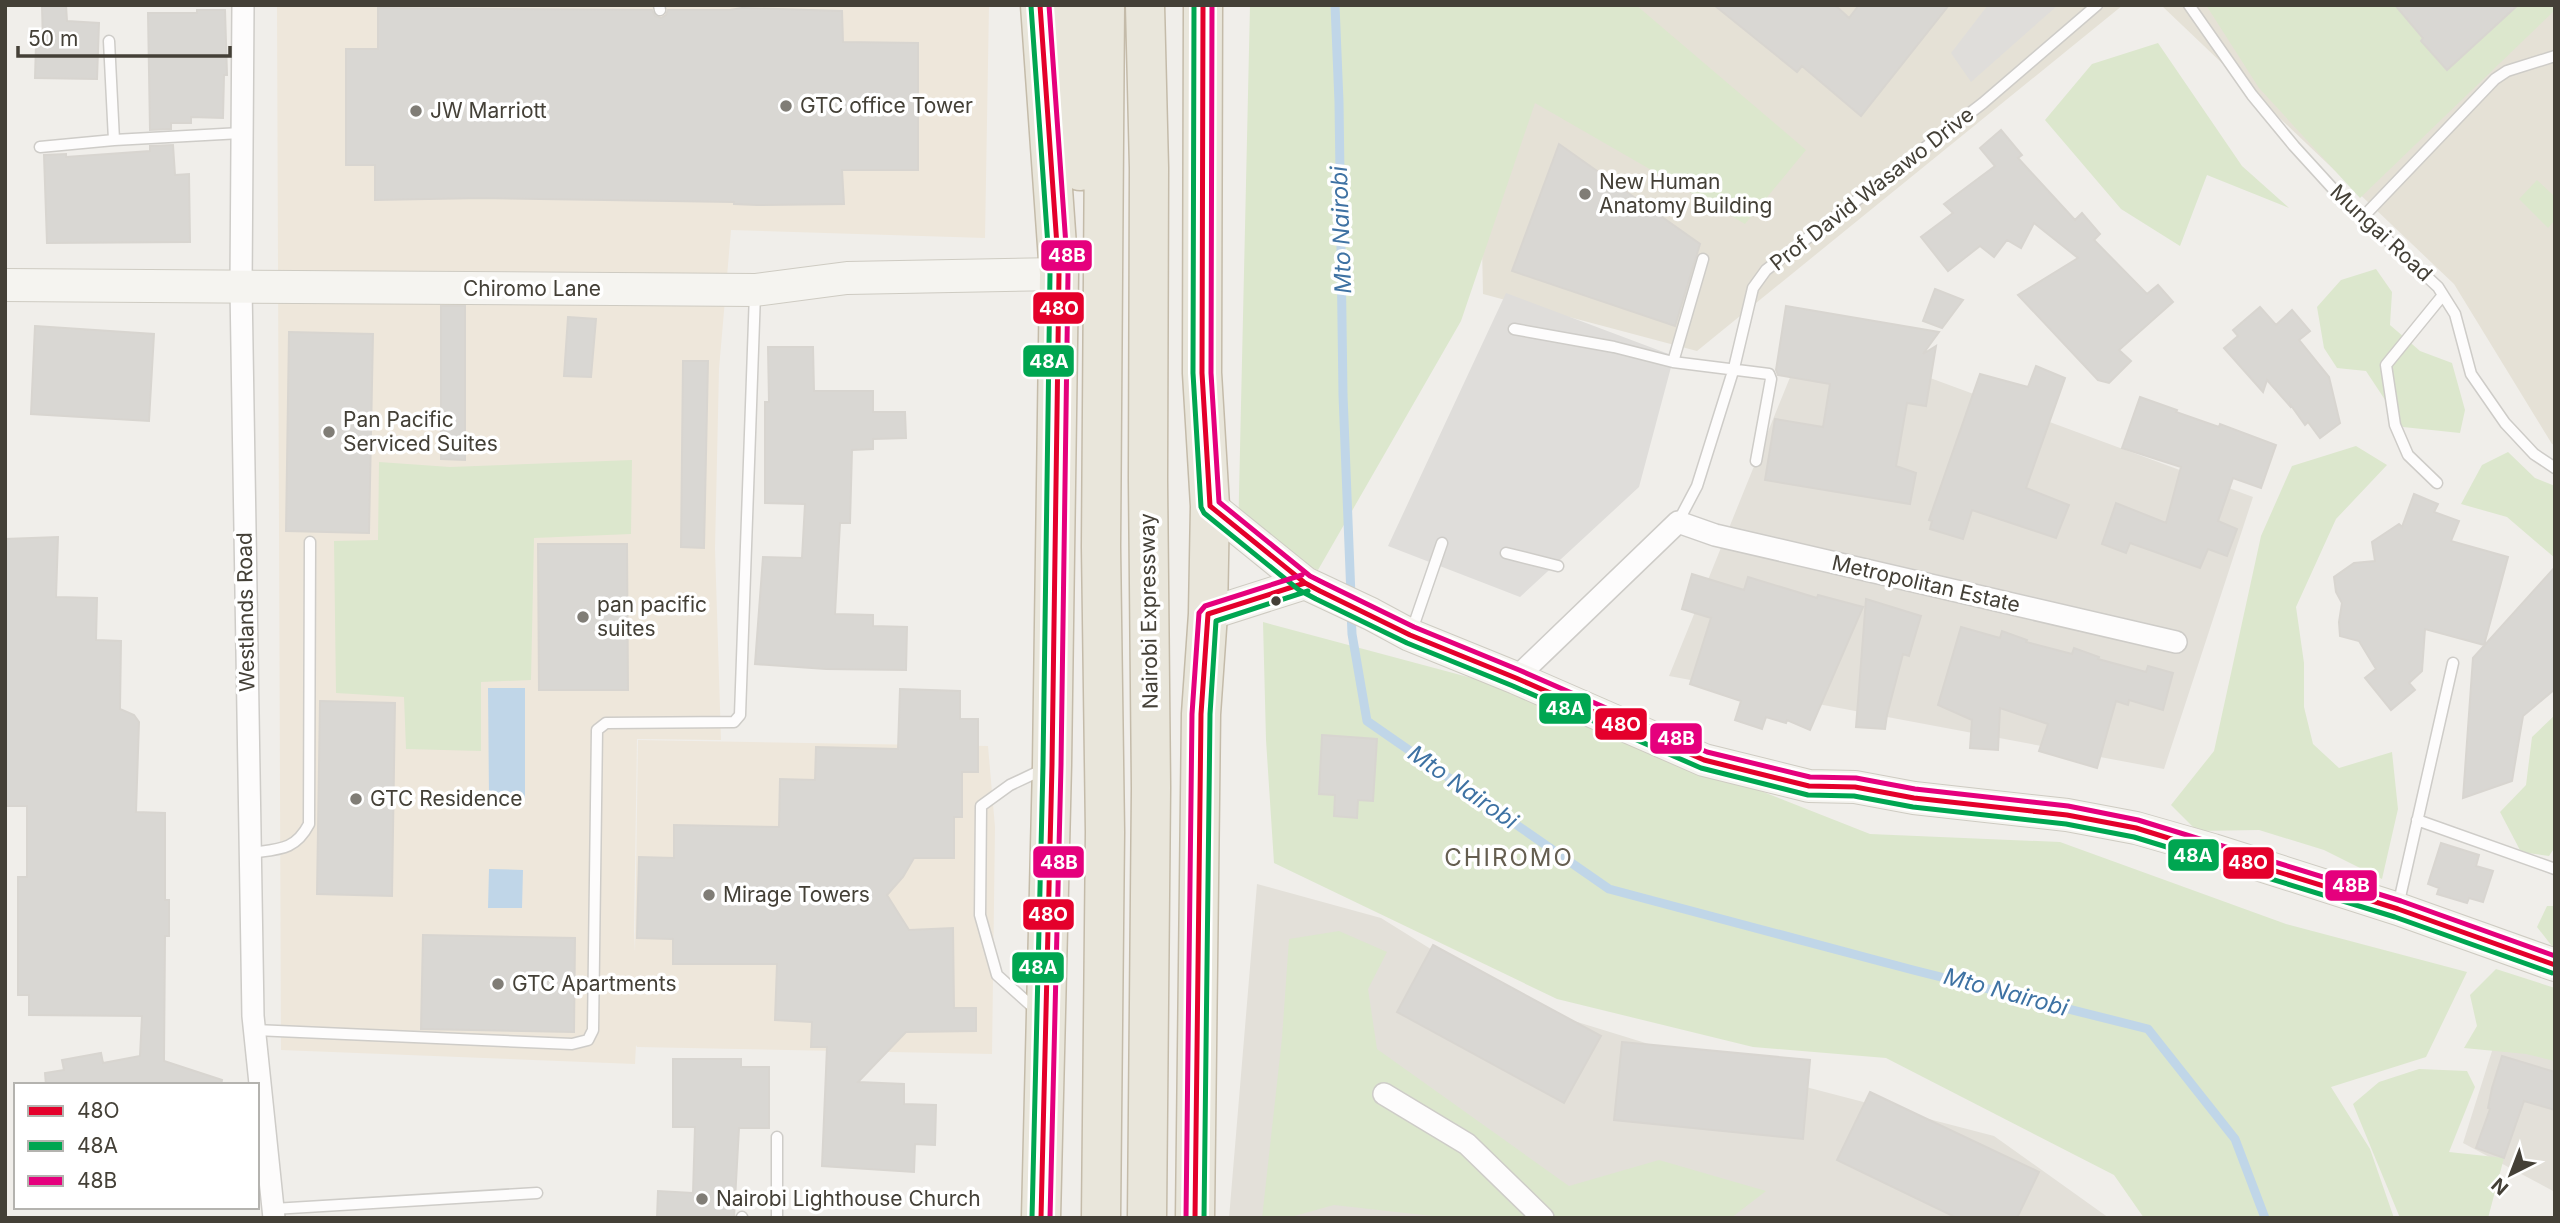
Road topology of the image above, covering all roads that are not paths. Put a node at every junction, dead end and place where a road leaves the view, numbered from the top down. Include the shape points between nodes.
1 (243, 5) edge
2 (1040, 5) edge
3 (1070, 5) edge
4 (1105, 5) edge
5 (1145, 5) edge
6 (1203, 5) edge
7 (2097, 5) edge
8 (2189, 5) edge
9 (109, 41) dead end
10 (2555, 56) edge
11 (241, 133) junction
12 (114, 140) junction
13 (40, 147) dead end
14 (2363, 217) junction
15 (1703, 259) dead end
16 (1059, 274) junction
17 (5, 285) edge
18 (241, 287) junction
19 (755, 290) junction
20 (2443, 295) junction
21 (1514, 329) dead end
22 (1673, 362) junction
23 (1734, 368) junction
24 (1756, 461) dead end
25 (2555, 468) edge
26 (2437, 483) dead end
27 (1210, 506) junction
28 (1678, 522) junction
29 (310, 542) dead end
30 (1442, 543) dead end
31 (1101, 547) junction
32 (1506, 553) dead end
33 (1558, 566) dead end
34 (1312, 587) junction
35 (1208, 614) junction
36 (1410, 635) junction
37 (2176, 642) dead end
38 (2453, 663) dead end
39 (1516, 678) junction
40 (1052, 765) junction
41 (2417, 820) junction
42 (250, 853) junction
43 (2555, 869) edge
44 (2398, 909) junction
45 (2555, 965) edge
46 (1046, 1019) junction
47 (255, 1030) junction
48 (1384, 1094) dead end
49 (777, 1137) dead end
50 (537, 1194) dead end
51 (273, 1214) edge
52 (778, 1218) edge
53 (1041, 1218) edge
54 (1101, 1218) edge
55 (1147, 1218) edge
56 (1195, 1218) edge
57 (1543, 1218) edge

1 - 11 street, Westlands Road
2 - 16 highway
3 - 31 highway
4 - 31 highway
5 - 55 highway, Nairobi Expressway via 1152,788
6 - 27 highway via 1202,373
7 - 23 lane, Prof David Wasawo Drive via 1983,103 1766,270 1753,288
8 - 14 lane, Mungai Road via 2252,95
9 - 12 lane
10 - 14 lane via 2495,79
11 - 12 lane
11 - 18 street, Westlands Road
12 - 13 lane
14 - 20 lane, Mungai Road
15 - 22 lane
16 - 19 street, Chiromo Lane via 847,278
16 - 40 highway
17 - 18 street, Chiromo Lane
18 - 19 street, Chiromo Lane
18 - 42 street, Westlands Road
19 - 47 lane via 740,715 734,722 606,723 597,730 593,1030 588,1040 572,1044
20 - 25 lane, Mungai Road via 2455,314 2471,374 2505,423 2534,454
20 - 26 lane via 2386,365 2395,425 2408,455
21 - 22 lane
22 - 23 lane
23 - 24 lane via 1765,372 1771,379
23 - 28 lane, Prof David Wasawo Drive via 1697,486
27 - 34 street
27 - 35 highway
28 - 37 street, Metropolitan Estate via 1715,535
28 - 39 street, Prof David Wasawo Drive
29 - 42 lane via 309,824 296,844
30 - 36 lane
31 - 54 highway via 1105,832
32 - 33 lane
34 - 35 street
34 - 36 street
35 - 56 highway via 1201,714
36 - 39 street
38 - 41 lane
39 - 44 street via 1704,760 1741,770 1809,786 1855,787 2136,828
40 - 46 highway
40 - 46 lane via 1010,785 981,806 980,915 997,975
41 - 43 lane
41 - 44 lane
42 - 47 street, Westlands Road
44 - 45 street
46 - 53 highway
47 - 51 street, Westlands Road
48 - 57 street via 1467,1144
49 - 52 lane
50 - 51 lane

